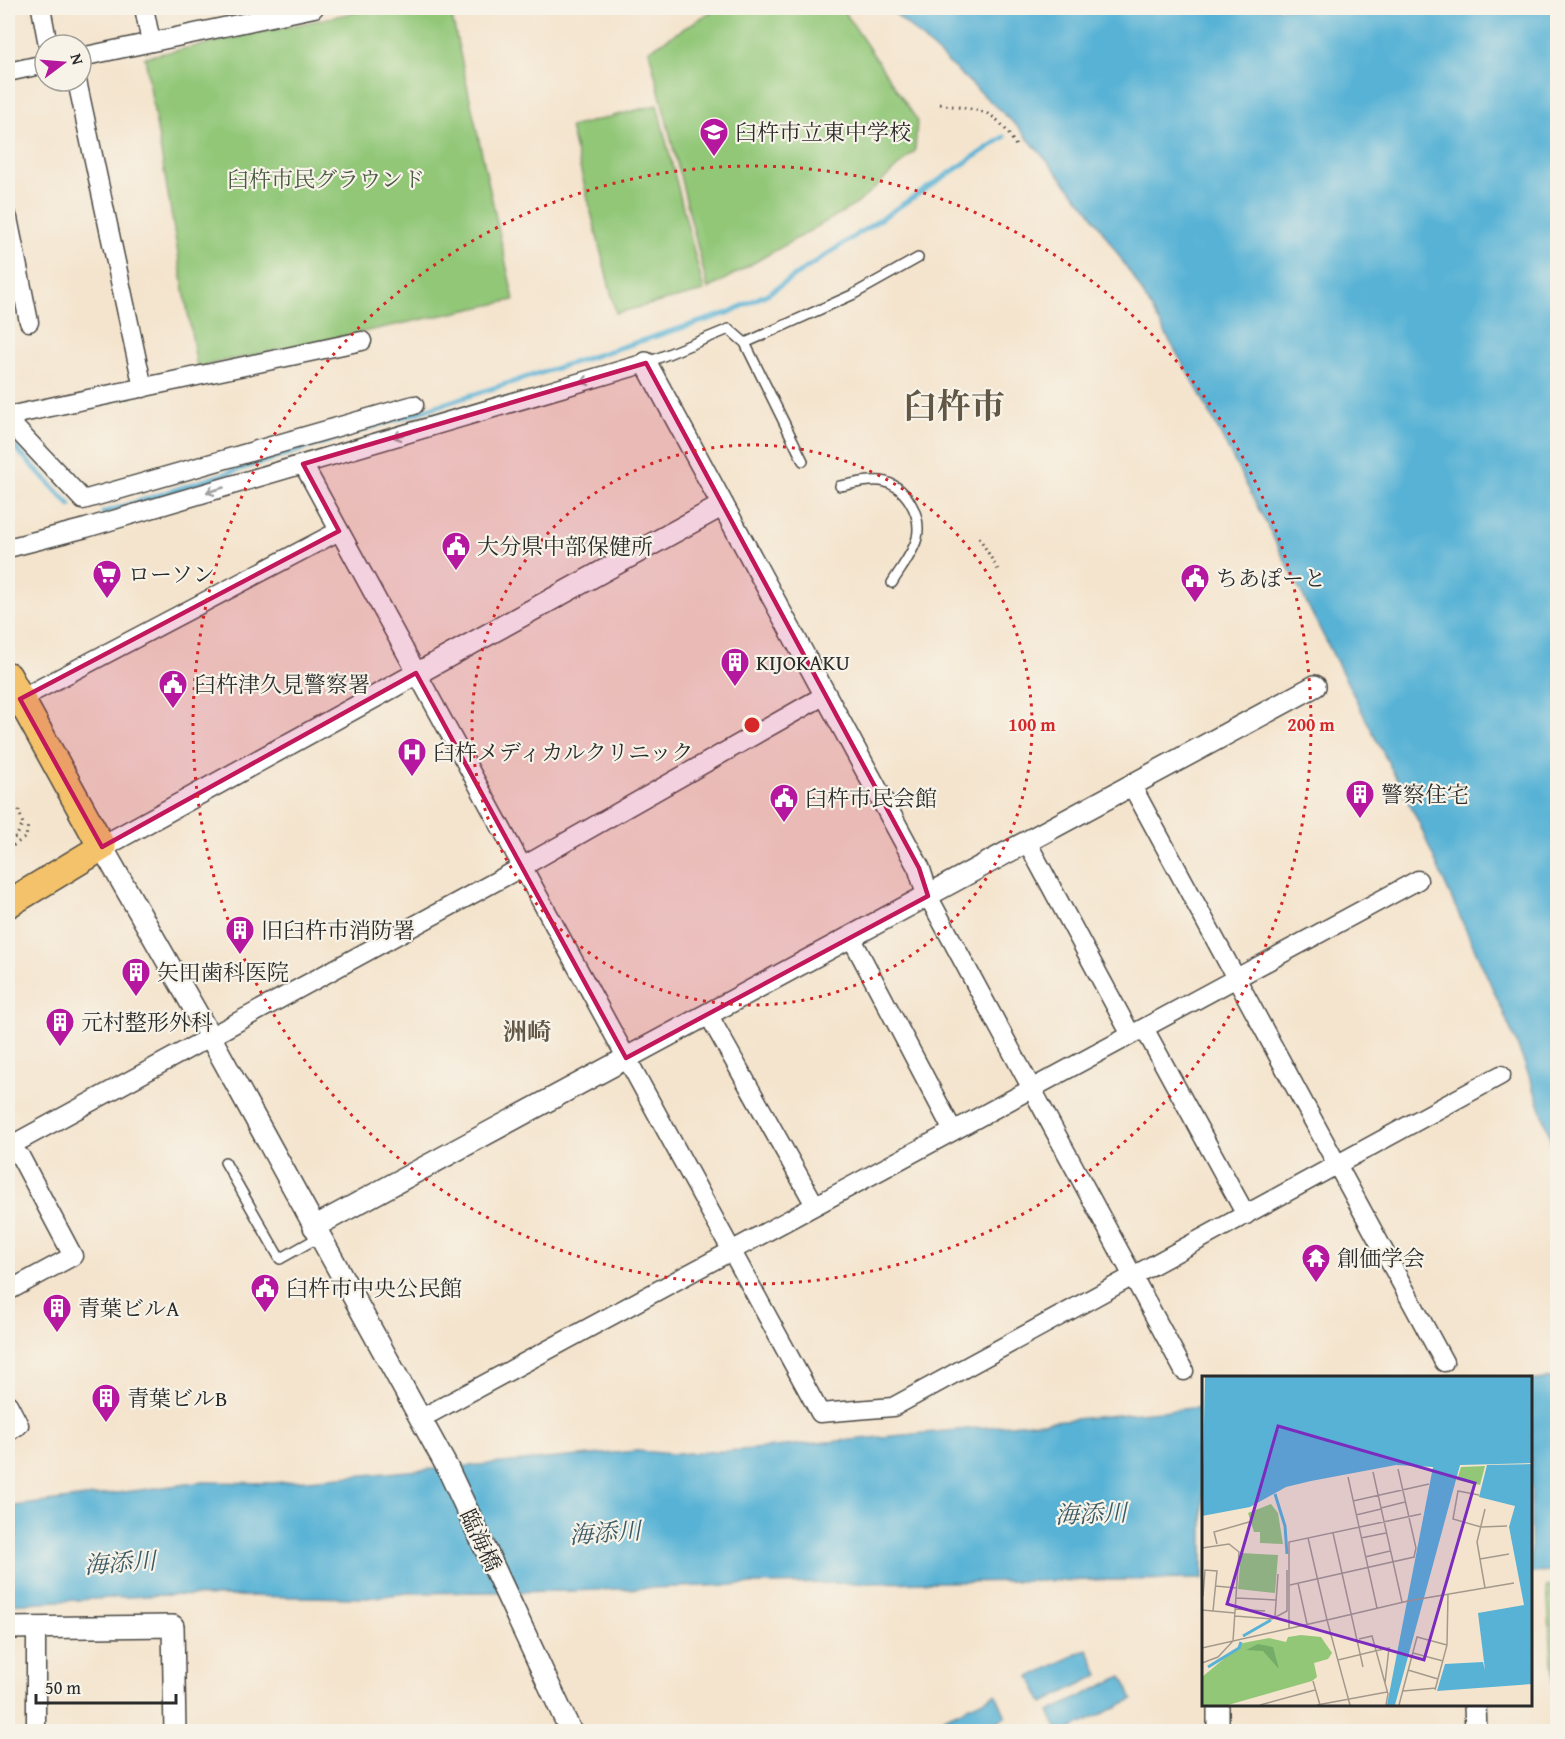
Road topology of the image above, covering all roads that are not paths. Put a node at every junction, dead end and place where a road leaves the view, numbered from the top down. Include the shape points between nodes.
1 (41, 8) edge
2 (144, 8) edge
3 (314, 8) edge
4 (46, 33) edge
5 (151, 42) junction
6 (93, 54) edge
7 (33, 67) edge
8 (8, 72) edge
9 (80, 93) edge
10 (8, 219) edge
11 (918, 258) dead end
12 (28, 322) dead end
13 (362, 341) dead end
14 (745, 343) junction
15 (646, 363) junction
16 (143, 388) junction
17 (414, 405) dead end
18 (8, 418) edge
19 (803, 461) dead end
20 (303, 464) junction
21 (840, 486) dead end
22 (90, 499) junction
23 (723, 505) junction
24 (86, 528) junction
25 (339, 531) junction
26 (8, 548) edge
27 (892, 583) dead end
28 (416, 673) junction
29 (1315, 686) dead end
30 (14, 688) edge
31 (825, 695) junction
32 (1132, 786) junction
33 (1027, 842) junction
34 (102, 847) junction
35 (522, 867) junction
36 (1418, 880) dead end
37 (928, 896) junction
38 (8, 904) edge
39 (851, 937) junction
40 (1236, 978) junction
41 (708, 1014) junction
42 (1138, 1031) junction
43 (210, 1038) junction
44 (627, 1058) junction
45 (1501, 1076) dead end
46 (1031, 1089) junction
47 (953, 1131) junction
48 (14, 1152) edge
49 (225, 1162) dead end
50 (1337, 1165) junction
51 (815, 1205) junction
52 (1246, 1215) junction
53 (317, 1232) junction
54 (731, 1251) junction
55 (1133, 1276) junction
56 (8, 1291) edge
57 (1444, 1362) dead end
58 (1184, 1371) dead end
59 (8, 1404) edge
60 (420, 1419) junction
61 (8, 1432) edge
62 (8, 1628) edge
63 (36, 1628) junction
64 (1218, 1706) edge
65 (1475, 1706) edge
66 (36, 1731) edge
67 (176, 1731) edge
68 (571, 1731) edge
69 (1218, 1731) edge
70 (1476, 1731) edge

1 - 4 street
2 - 5 street
3 - 5 street
5 - 6 street
7 - 8 street
9 - 16 street
10 - 12 street
11 - 14 lane via 852,295
13 - 16 street
14 - 15 lane via 729,329
14 - 19 lane
15 -> 20 street
15 - 23 street
16 - 18 street
17 - 22 street
18 - 22 street via 83,500
20 -> 24 street
20 - 25 street
21 - 27 lane via 880,481 892,484 912,503 918,522 917,537
22 - 24 street
23 - 28 street
23 - 31 street
24 - 26 street
25 - 28 street
25 - 30 street
28 - 34 street
28 - 35 street
29 - 32 street
30 - 34 main road
31 - 35 street
31 - 37 street via 919,868
32 - 33 street
32 - 40 street
33 - 37 street
33 - 42 street
34 - 38 main road
34 - 43 street, 臨海橋
35 - 43 street
35 - 44 street
36 - 40 street
37 - 39 street
37 - 46 street
39 - 41 street
39 - 47 street
40 - 42 street
40 - 50 street
41 - 44 street
41 - 51 street
42 - 46 street
42 - 52 street
43 - 48 street
43 - 53 street, 臨海橋
44 - 53 street
44 - 54 street
45 - 50 street
46 - 47 street
46 - 55 street
47 - 51 street
48 - 56 street via 73,1256
49 - 53 lane via 280,1259
50 - 52 street
50 - 57 street
51 - 54 street
52 - 55 street
53 - 60 street, 臨海橋
54 - 55 street via 820,1413 893,1407
54 - 60 street
55 - 58 street
59 - 61 street via 20,1425
60 - 68 street, 臨海橋 via 447,1467
62 - 63 street
63 - 66 street
63 - 67 street via 173,1626
64 - 69 street
65 - 70 street

